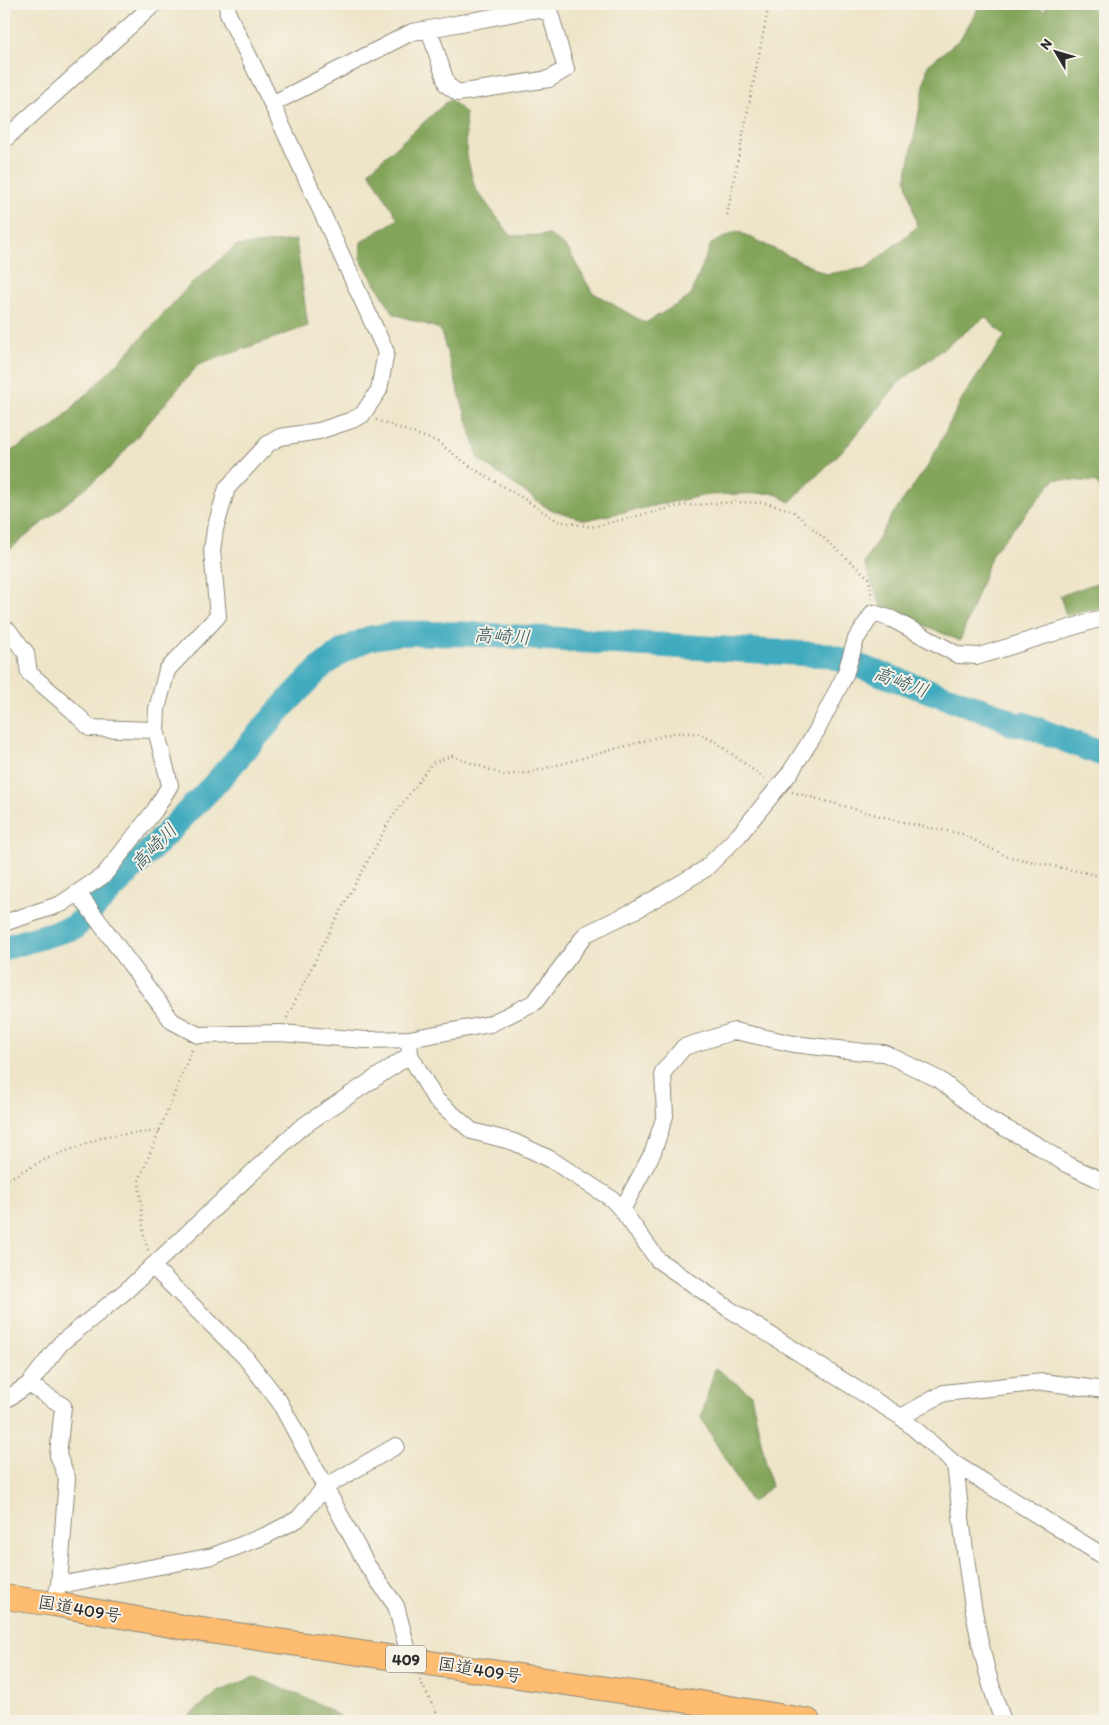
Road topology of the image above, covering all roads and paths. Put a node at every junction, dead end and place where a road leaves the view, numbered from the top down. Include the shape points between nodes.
1 (154, 4) edge
2 (227, 4) edge
3 (769, 4) edge
4 (429, 29) junction
5 (272, 104) junction
6 (4, 140) edge
7 (727, 215) dead end
8 (362, 415) junction
9 (873, 613) junction
10 (1105, 617) edge
11 (8, 630) dead end
12 (156, 730) junction
13 (778, 788) junction
14 (1105, 877) edge
15 (78, 893) junction
16 (4, 923) edge
17 (280, 1033) junction
18 (198, 1035) junction
19 (410, 1047) junction
20 (160, 1131) junction
21 (4, 1181) edge
22 (1105, 1182) edge
23 (622, 1210) junction
24 (152, 1266) junction
25 (30, 1384) junction
26 (1105, 1390) edge
27 (4, 1401) edge
28 (901, 1417) junction
29 (396, 1446) dead end
30 (955, 1464) junction
31 (325, 1487) junction
32 (1105, 1557) edge
33 (57, 1594) junction
34 (4, 1597) edge
35 (410, 1659) junction
36 (441, 1721) edge
37 (808, 1721) edge
38 (1003, 1721) edge

1 - 6 street
2 - 5 street via 228,14
3 - 7 path
4 - 4 street via 536,9 550,13 566,69 550,79 458,93 447,85
4 - 5 street via 412,32
5 - 8 street via 386,352 379,390
8 - 9 path via 436,441 557,521 592,527 678,506 736,502 766,503 793,512 869,578
8 - 12 street via 319,431 280,437 268,444 227,488 212,551 218,616 167,670 157,709
9 - 10 street via 892,619 958,655 979,656
9 - 13 street via 856,639 845,675 816,732
11 - 12 street via 26,653 29,673 90,728
12 - 15 street via 170,784 104,875
13 - 14 path via 906,823 962,834 1006,856
13 - 17 path via 716,742 697,733 673,733 528,773 504,776 452,756 432,763 389,822 329,932
13 - 19 street via 705,870 636,910 586,934 534,1002 490,1024
15 - 16 street via 49,910
15 - 18 street via 172,1021
17 - 18 street
17 - 19 street
18 - 20 path
19 - 23 street via 435,1099 472,1131 514,1142 550,1159 612,1199
19 - 24 street via 300,1128
20 - 21 path via 106,1136 46,1159
20 - 24 path via 138,1182 144,1236
22 - 23 street via 1066,1164 988,1119 940,1080 884,1053 794,1044 735,1032 684,1047 663,1072 665,1116 652,1152
23 - 28 street via 658,1260 729,1309
24 - 25 street via 61,1343
24 - 31 street via 245,1357 279,1401
25 - 27 street
25 - 33 street via 63,1406 58,1455 68,1478
26 - 28 street via 1043,1382 944,1393
28 - 30 street
29 - 31 street
30 - 32 street
30 - 38 street via 970,1591 983,1656
31 - 33 street via 298,1519 213,1556
31 - 35 street via 368,1565 396,1606
33 - 34 highway, 国道409号 / 409
33 - 35 highway, 国道409号 / 409 via 182,1627
35 - 36 path
35 - 37 highway, 国道409号 / 409

